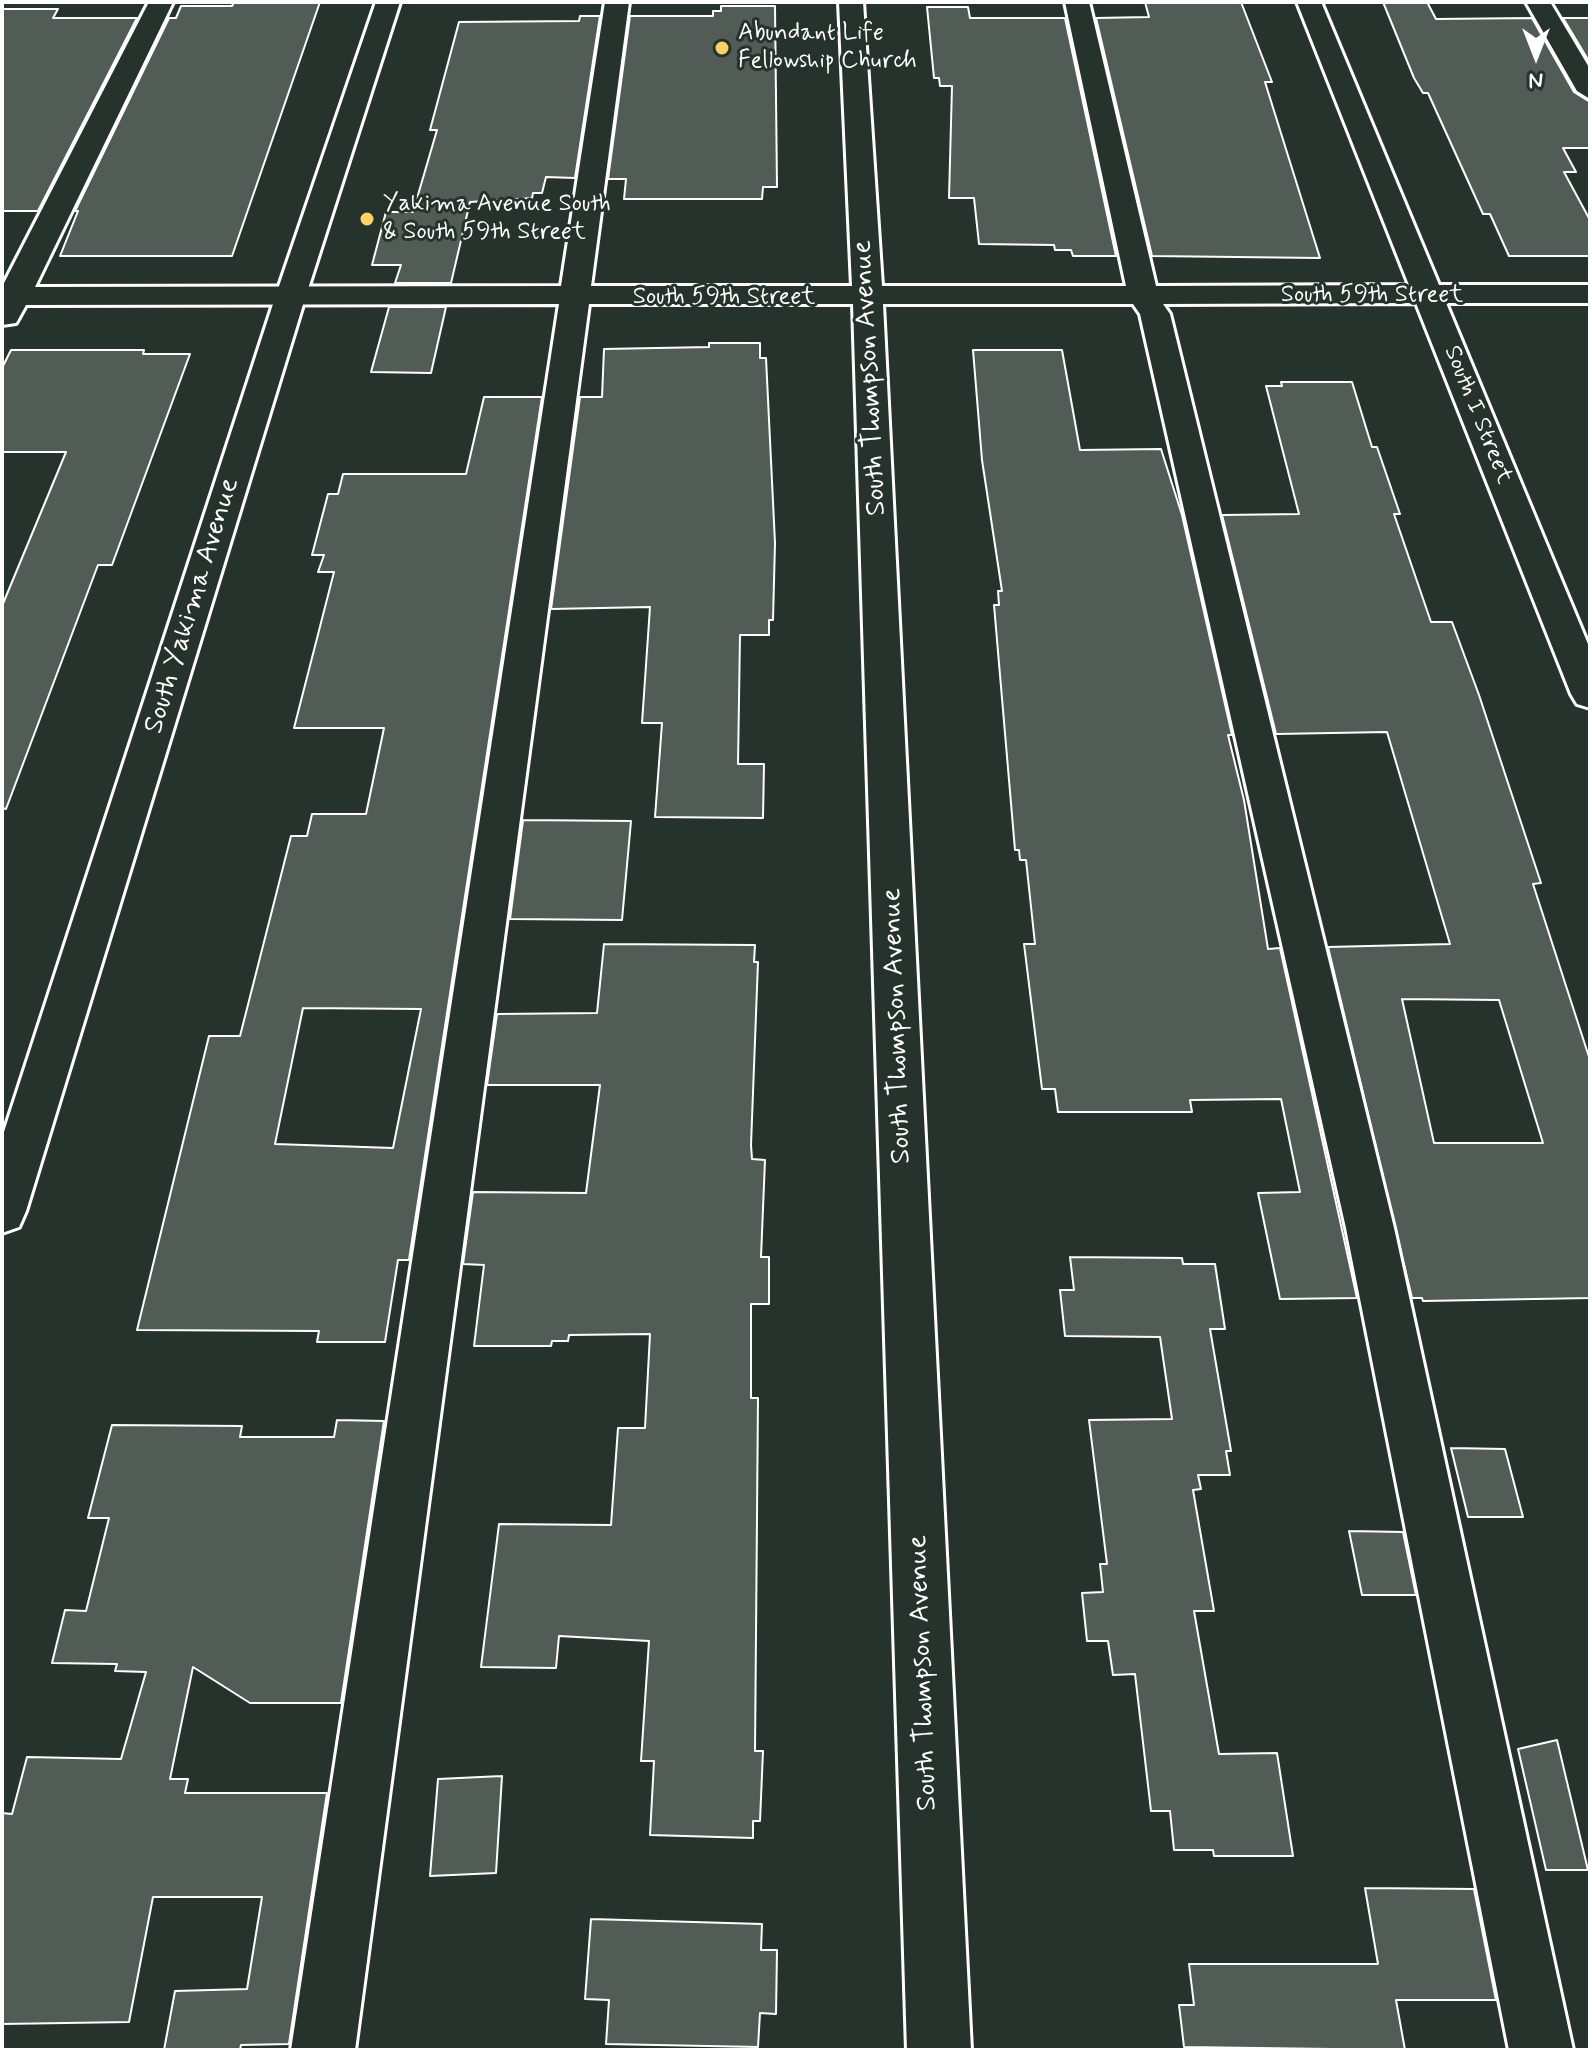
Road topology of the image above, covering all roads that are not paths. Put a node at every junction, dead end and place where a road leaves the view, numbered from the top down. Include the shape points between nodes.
1 (161, 2) edge
2 (388, 2) edge
3 (617, 2) edge
4 (851, 2) edge
5 (1077, 2) edge
6 (1309, 2) edge
7 (1538, 2) edge
8 (1590, 91) edge
9 (1590, 294) edge
10 (1143, 295) junction
11 (1430, 296) junction
12 (868, 297) junction
13 (290, 298) junction
14 (574, 298) junction
15 (6, 305) edge
16 (1590, 694) edge
17 (2, 1211) edge
18 (323, 2050) edge
19 (939, 2050) edge
20 (1541, 2050) edge

1 - 15 street
2 - 13 street, South Yakima Avenue
3 - 14 street
4 - 12 street, South Thompson Avenue
5 - 10 street
6 - 11 street, South I Street
7 - 8 street
9 - 11 street, South 59th Street
10 - 11 street, South 59th Street
10 - 12 street, South 59th Street
10 - 20 street via 1155,314 1370,1228
11 - 16 street, South I Street
12 - 14 street, South 59th Street
12 - 19 street, South Thompson Avenue
13 - 14 street, South 59th Street
13 - 15 street, South 59th Street
13 - 17 street, South Yakima Avenue
14 - 18 street

